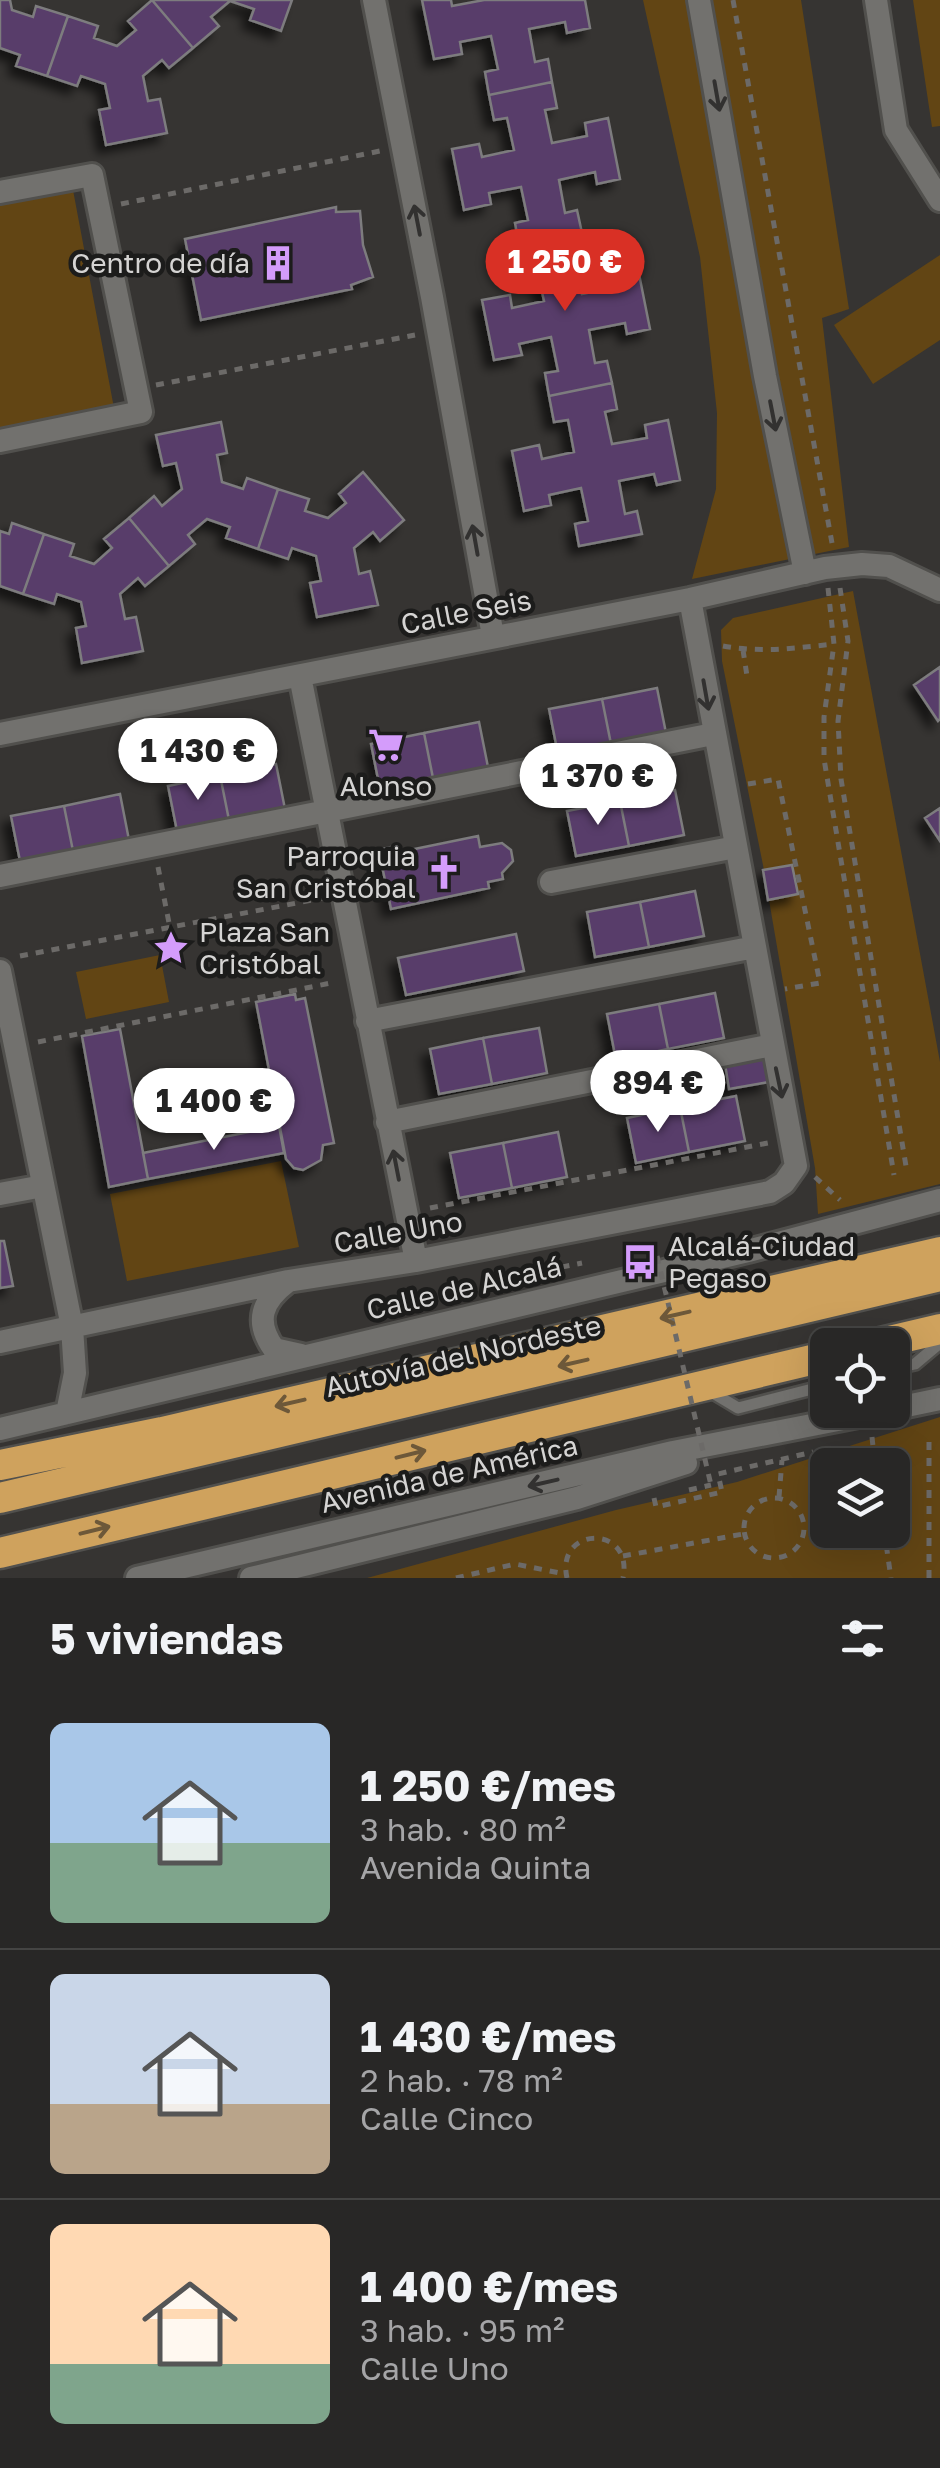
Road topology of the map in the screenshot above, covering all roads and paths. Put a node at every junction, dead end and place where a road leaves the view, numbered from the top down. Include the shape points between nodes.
1 (374, 0) edge
2 (699, 0) edge
3 (733, 0) edge
4 (876, 0) edge
5 (402, 146) junction
6 (0, 192) edge
7 (940, 200) edge
8 (99, 209) junction
9 (438, 331) junction
10 (136, 389) junction
11 (0, 441) edge
12 (834, 554) dead end
13 (805, 573) junction
14 (839, 582) dead end
15 (940, 590) edge
16 (690, 599) junction
17 (493, 636) junction
18 (834, 644) dead end
19 (722, 646) dead end
20 (742, 649) junction
21 (300, 676) junction
22 (748, 676) dead end
23 (0, 734) edge
24 (714, 734) junction
25 (724, 789) junction
26 (324, 812) junction
27 (154, 846) junction
28 (736, 847) junction
29 (0, 876) edge
30 (551, 882) dead end
31 (300, 903) dead end
32 (170, 928) junction
33 (754, 947) junction
34 (5, 974) edge
35 (347, 980) dead end
36 (763, 993) junction
37 (367, 1020) junction
38 (772, 1045) junction
39 (16, 1046) junction
40 (11, 1085) edge
41 (388, 1122) junction
42 (791, 1138) junction
43 (803, 1169) junction
44 (906, 1172) dead end
45 (43, 1186) junction
46 (0, 1194) edge
47 (940, 1200) edge
48 (841, 1202) dead end
49 (406, 1213) junction
50 (940, 1252) edge
51 (656, 1256) dead end
52 (416, 1261) junction
53 (556, 1263) dead end
54 (582, 1263) dead end
55 (940, 1276) edge
56 (288, 1281) junction
57 (72, 1327) junction
58 (940, 1329) edge
59 (910, 1336) edge
60 (0, 1342) edge
61 (940, 1343) edge
62 (304, 1356) junction
63 (810, 1360) edge
64 (910, 1365) edge
65 (700, 1386) junction
66 (810, 1390) edge
67 (940, 1400) edge
68 (910, 1406) edge
69 (67, 1414) junction
70 (810, 1427) edge
71 (0, 1429) edge
72 (775, 1434) junction
73 (872, 1436) dead end
74 (929, 1442) dead end
75 (873, 1448) edge
76 (810, 1452) edge
77 (782, 1460) junction
78 (0, 1465) edge
79 (673, 1494) dead end
80 (0, 1498) edge
81 (654, 1498) dead end
82 (779, 1498) junction
83 (744, 1534) junction
84 (887, 1548) edge
85 (250, 1552) junction
86 (0, 1553) edge
87 (350, 1555) junction
88 (623, 1556) junction
89 (566, 1576) edge
90 (138, 1578) edge
91 (217, 1578) edge
92 (251, 1578) edge
93 (333, 1578) edge
94 (456, 1578) edge
95 (623, 1578) edge
96 (891, 1578) edge
97 (929, 1578) edge

1 - 5 street
2 -> 13 street
3 - 12 path
4 - 7 street via 896,130
5 - 8 path
9 -> 5 street
6 - 8 street via 92,175
8 - 10 street
9 - 10 path
17 -> 9 street
10 - 11 street via 141,412
13 - 15 street, Calle Seis via 889,566
13 - 16 street, Calle Seis
14 - 44 path via 848,641 838,721 841,779
16 - 17 street, Calle Seis
16 -> 24 street
17 - 21 street, Calle Seis
18 - 20 path
19 - 20 path
20 - 22 path
21 - 23 street, Calle Seis
21 - 26 street
24 - 25 street
24 - 26 street
25 - 28 street
25 - 36 path via 778,779 820,982
26 - 27 street
26 - 37 street
27 - 29 street
27 - 32 path
28 - 30 street
28 - 33 street
31 - 32 path
32 - 34 path
33 - 36 street
33 - 37 street
34 - 39 street
35 - 39 path
36 - 38 street
37 - 41 street
38 - 41 street
38 -> 42 street
39 - 40 street
40 - 45 street
49 -> 41 street
42 - 43 street
42 - 49 path
43 - 48 path
43 - 52 street, Calle Uno via 770,1192
45 - 46 street
45 - 57 street
47 - 62 street, Calle de Alcalá
49 - 52 street
50 -> 78 highway
51 - 79 path, bridge via 710,1485
52 - 56 street, Calle Uno
53 - 54 path
55 -> 80 highway, Autovía del Nordeste
56 - 57 street, Calle Uno
56 - 62 street via 272,1294 262,1332 274,1348
57 - 60 street, Calle Uno
57 - 69 street via 75,1373
58 - 59 highway
61 - 64 lane
62 - 69 street, Calle de Alcalá
63 - 65 highway
65 - 66 lane via 738,1408
86 -> 65 highway
67 - 68 street, Avenida de América
69 - 71 street, Calle de Alcalá
70 - 72 street, Avenida de América
72 -> 85 street, Avenida de América
72 - 87 street, Avenida de América via 577,1498
73 - 75 path
74 - 97 path
76 - 77 path
77 - 81 path via 718,1474 722,1492 656,1507
77 - 82 path
82 - 83 path via 752,1507
82 - 83 path via 802,1517 798,1546 772,1558 754,1550
83 - 88 path
84 - 96 path
85 - 90 street, Avenida de América
85 - 91 street
87 - 92 street, Avenida de América
87 - 93 street
88 - 89 path via 610,1542 590,1538 573,1547
88 - 95 path
89 - 94 path via 515,1564

